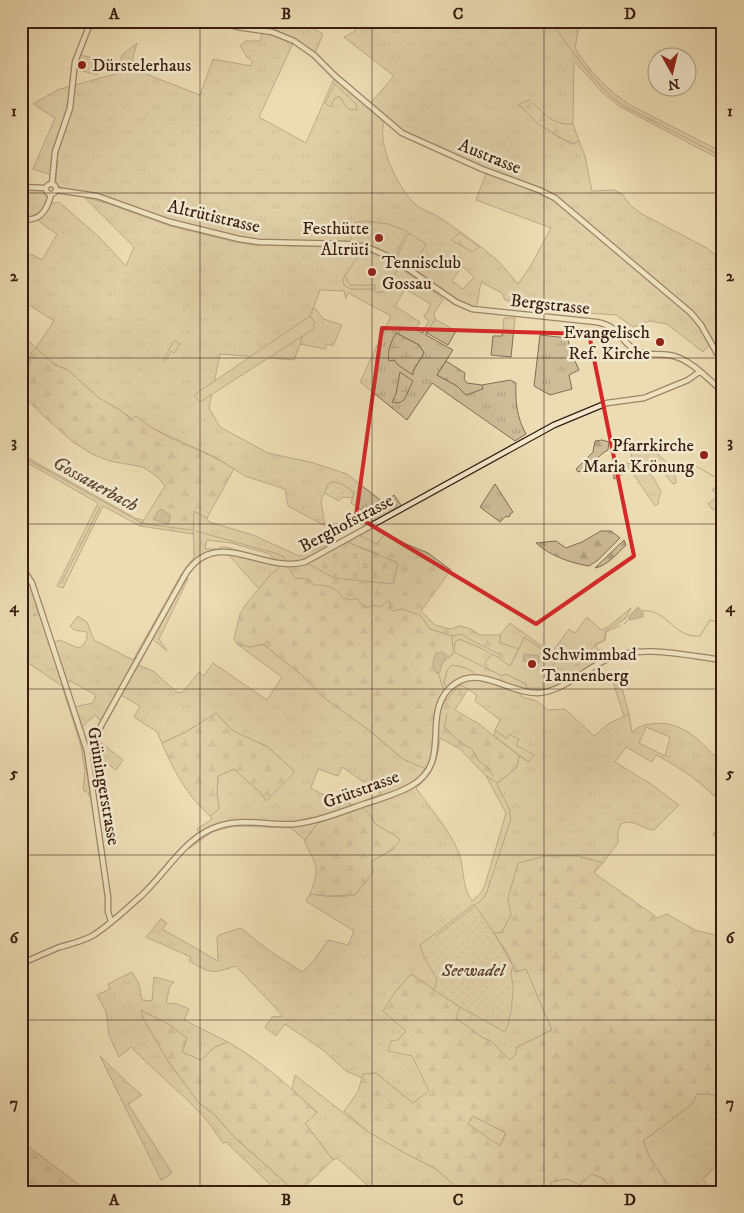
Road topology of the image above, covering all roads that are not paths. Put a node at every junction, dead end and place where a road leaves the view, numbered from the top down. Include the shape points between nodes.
1 (92, 21) edge
2 (216, 21) edge
3 (52, 184) junction
4 (21, 187) edge
5 (46, 188) junction
6 (56, 190) junction
7 (50, 194) junction
8 (21, 219) edge
9 (472, 309) joint
10 (723, 364) edge
11 (699, 372) junction
12 (723, 392) edge
13 (21, 566) edge
14 (723, 660) edge
15 (87, 751) junction
16 (111, 921) junction
17 (21, 964) edge

1 - 3 street via 75,62 70,108 56,148
2 - 10 street, Austrasse via 276,33 294,41 405,135 555,198 691,313
3 - 5 street
3 - 6 street
4 - 5 street
5 - 7 street
6 - 7 street
6 - 9 street, Altrütistrasse via 98,196 170,222 238,239 367,247 394,259 456,302
7 - 8 street via 41,216
9 - 11 street, Bergstrasse via 604,324 614,328 638,352 675,356
11 - 12 street, Bergstrasse
11 - 15 street, Berghofstrasse via 688,380 644,398 607,403 559,422 305,562 280,565 225,551 200,559 184,575
13 - 15 street, Grüningerstrasse via 32,583
14 - 16 street, Grütstrasse via 652,651 629,652 599,663 554,690 539,693 478,678 459,682 441,701 433,760 424,776 414,784 317,820 293,824 232,823 211,829 187,846 156,882
15 - 16 street, Grüningerstrasse
16 - 17 street via 88,937

